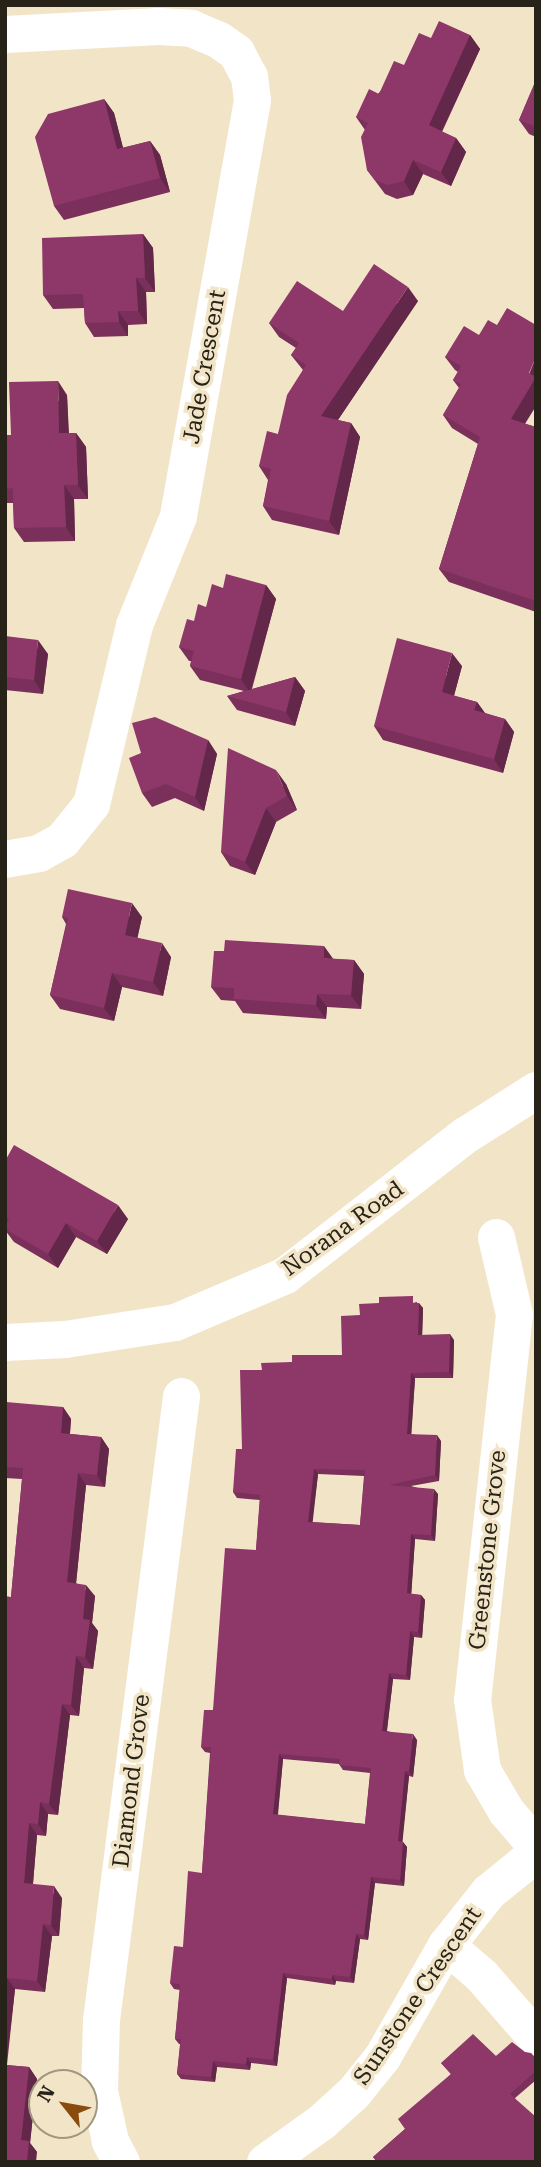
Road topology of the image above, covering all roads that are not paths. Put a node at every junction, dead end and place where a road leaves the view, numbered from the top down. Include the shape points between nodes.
1 (5, 34) edge
2 (5, 859) edge
3 (536, 1090) edge
4 (496, 1237) dead end
5 (5, 1342) edge
6 (181, 1396) dead end
7 (536, 1846) edge
8 (536, 1853) edge
9 (446, 1945) junction
10 (536, 2038) edge
11 (121, 2162) edge
12 (265, 2162) edge

1 - 2 street, Jade Crescent via 191,28 236,52 249,76 252,100 178,516 134,625 91,804 62,841 39,853
3 - 5 street, Norana Road via 465,1135 285,1275 175,1322 65,1339
4 - 7 street, Greenstone Grove via 514,1314 472,1699 482,1770 506,1811
6 - 11 street, Diamond Grove via 101,2020 99,2091 110,2141
8 - 9 street, Sunstone Crescent via 488,1892
9 - 10 street via 481,1975
9 - 12 street, Sunstone Crescent via 382,2057 354,2093

